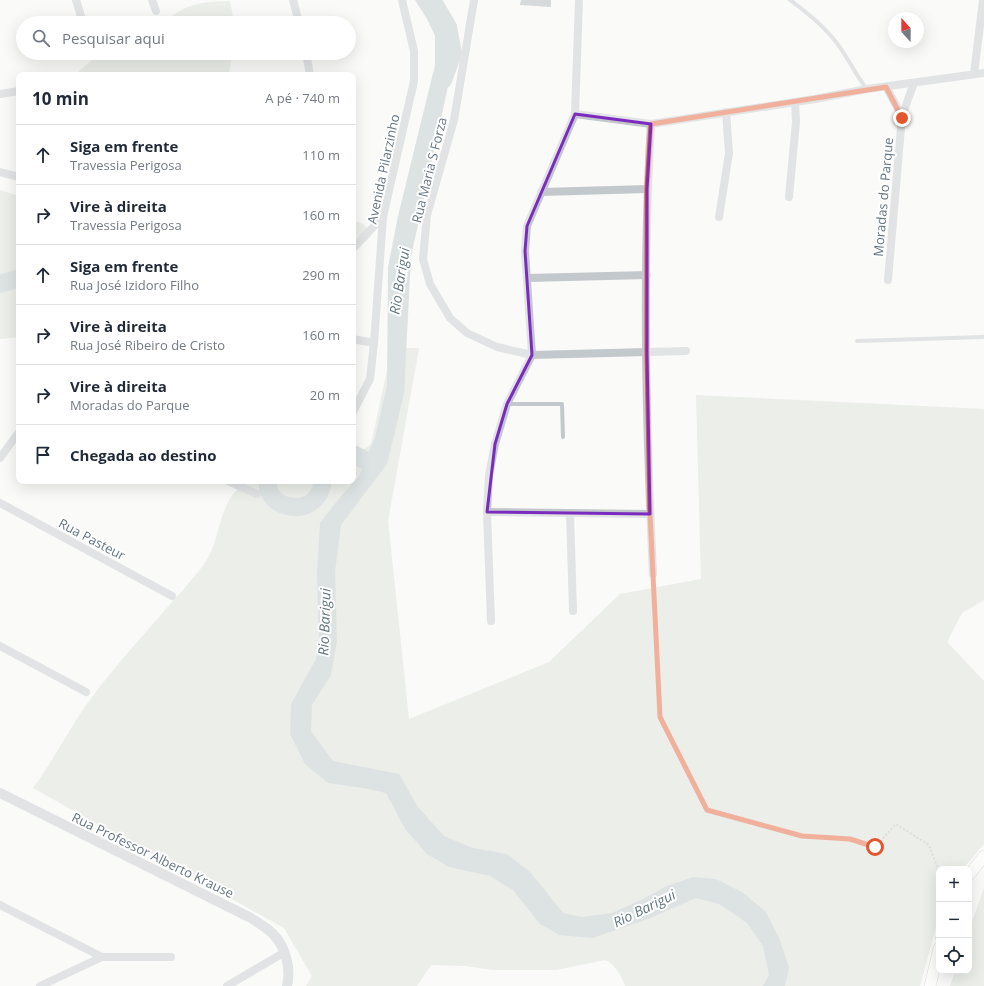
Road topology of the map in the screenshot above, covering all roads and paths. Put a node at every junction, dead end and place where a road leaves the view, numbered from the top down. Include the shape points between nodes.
1 (76, 0) edge
2 (152, 0) edge
3 (293, 0) edge
4 (402, 0) edge
5 (474, 0) edge
6 (579, 0) edge
7 (790, 0) edge
8 (983, 0) edge
9 (156, 11) dead end
10 (81, 16) edge
11 (297, 16) edge
12 (307, 60) edge
13 (309, 72) edge
14 (984, 73) edge
15 (974, 74) junction
16 (914, 83) junction
17 (886, 87) junction
18 (867, 89) junction
19 (16, 91) edge
20 (0, 94) edge
21 (795, 102) junction
22 (726, 112) junction
23 (575, 114) junction
24 (902, 116) junction
25 (651, 124) junction
26 (0, 172) edge
27 (16, 176) edge
28 (647, 189) junction
29 (541, 192) junction
30 (789, 197) dead end
31 (383, 217) junction
32 (719, 217) dead end
33 (356, 245) edge
34 (647, 275) junction
35 (528, 278) junction
36 (888, 280) dead end
37 (984, 337) edge
38 (356, 340) edge
39 (857, 341) dead end
40 (374, 343) junction
41 (686, 351) dead end
42 (647, 353) junction
43 (532, 355) junction
44 (507, 404) junction
45 (356, 406) edge
46 (16, 436) edge
47 (563, 437) dead end
48 (0, 458) edge
49 (235, 484) edge
50 (257, 494) dead end
51 (0, 503) edge
52 (487, 512) junction
53 (570, 513) junction
54 (650, 514) junction
55 (653, 574) joint
56 (172, 596) dead end
57 (573, 611) dead end
58 (491, 621) dead end
59 (0, 646) edge
60 (86, 692) dead end
61 (0, 793) edge
62 (984, 856) edge
63 (937, 866) edge
64 (972, 871) edge
65 (0, 904) edge
66 (285, 952) junction
67 (102, 957) junction
68 (171, 957) dead end
69 (936, 961) edge
70 (40, 986) edge
71 (226, 986) edge
72 (286, 986) edge
73 (930, 986) edge

1 - 10 street
2 - 9 street
3 - 11 street
4 - 31 street, Avenida Pilarzinho via 414,51 414,81
5 - 43 street, Rua Maria S Forza via 454,120 427,215 423,259 430,284 450,318 467,333 497,347
6 - 23 street
7 - 18 lane via 833,37
8 - 15 street
12 - 13 street
14 - 15 street
15 - 16 street
16 - 17 street
16 - 24 street, Moradas do Parque
17 - 18 street
17 - 24 street
18 - 21 street
19 - 20 street
21 - 22 street
21 - 30 street via 796,122
22 - 25 street
22 - 32 street via 729,153
23 - 25 street
23 - 29 street
24 - 36 street, Moradas do Parque
25 - 28 street
26 - 27 street
28 - 29 street
28 - 34 street
29 - 35 street via 527,226 525,251
31 - 33 street
31 - 40 street, Avenida Pilarzinho
34 - 35 street
34 - 42 street
35 - 43 street
37 - 39 lane
38 - 40 street
40 - 45 street, Avenida Pilarzinho via 370,379
41 - 42 street, Rua Maria S Forza
42 - 43 street, Rua Maria S Forza
42 - 54 street
43 - 44 street
44 - 47 lane via 562,404
44 - 52 street via 495,444
46 - 48 street
49 - 50 street
51 - 56 street, Rua Pasteur
52 - 53 street
52 - 58 street
53 - 54 street
53 - 57 street
54 - 55 street
55 - 63 path via 660,717 707,810 802,836 850,839 875,847 896,824 929,845
59 - 60 street
61 - 66 street, Rua Professor Alberto Krause via 251,918 274,935
62 - 64 main road
65 - 67 street
66 - 71 street
66 - 72 street via 288,967
67 - 68 street
67 - 70 street
69 - 73 main road

